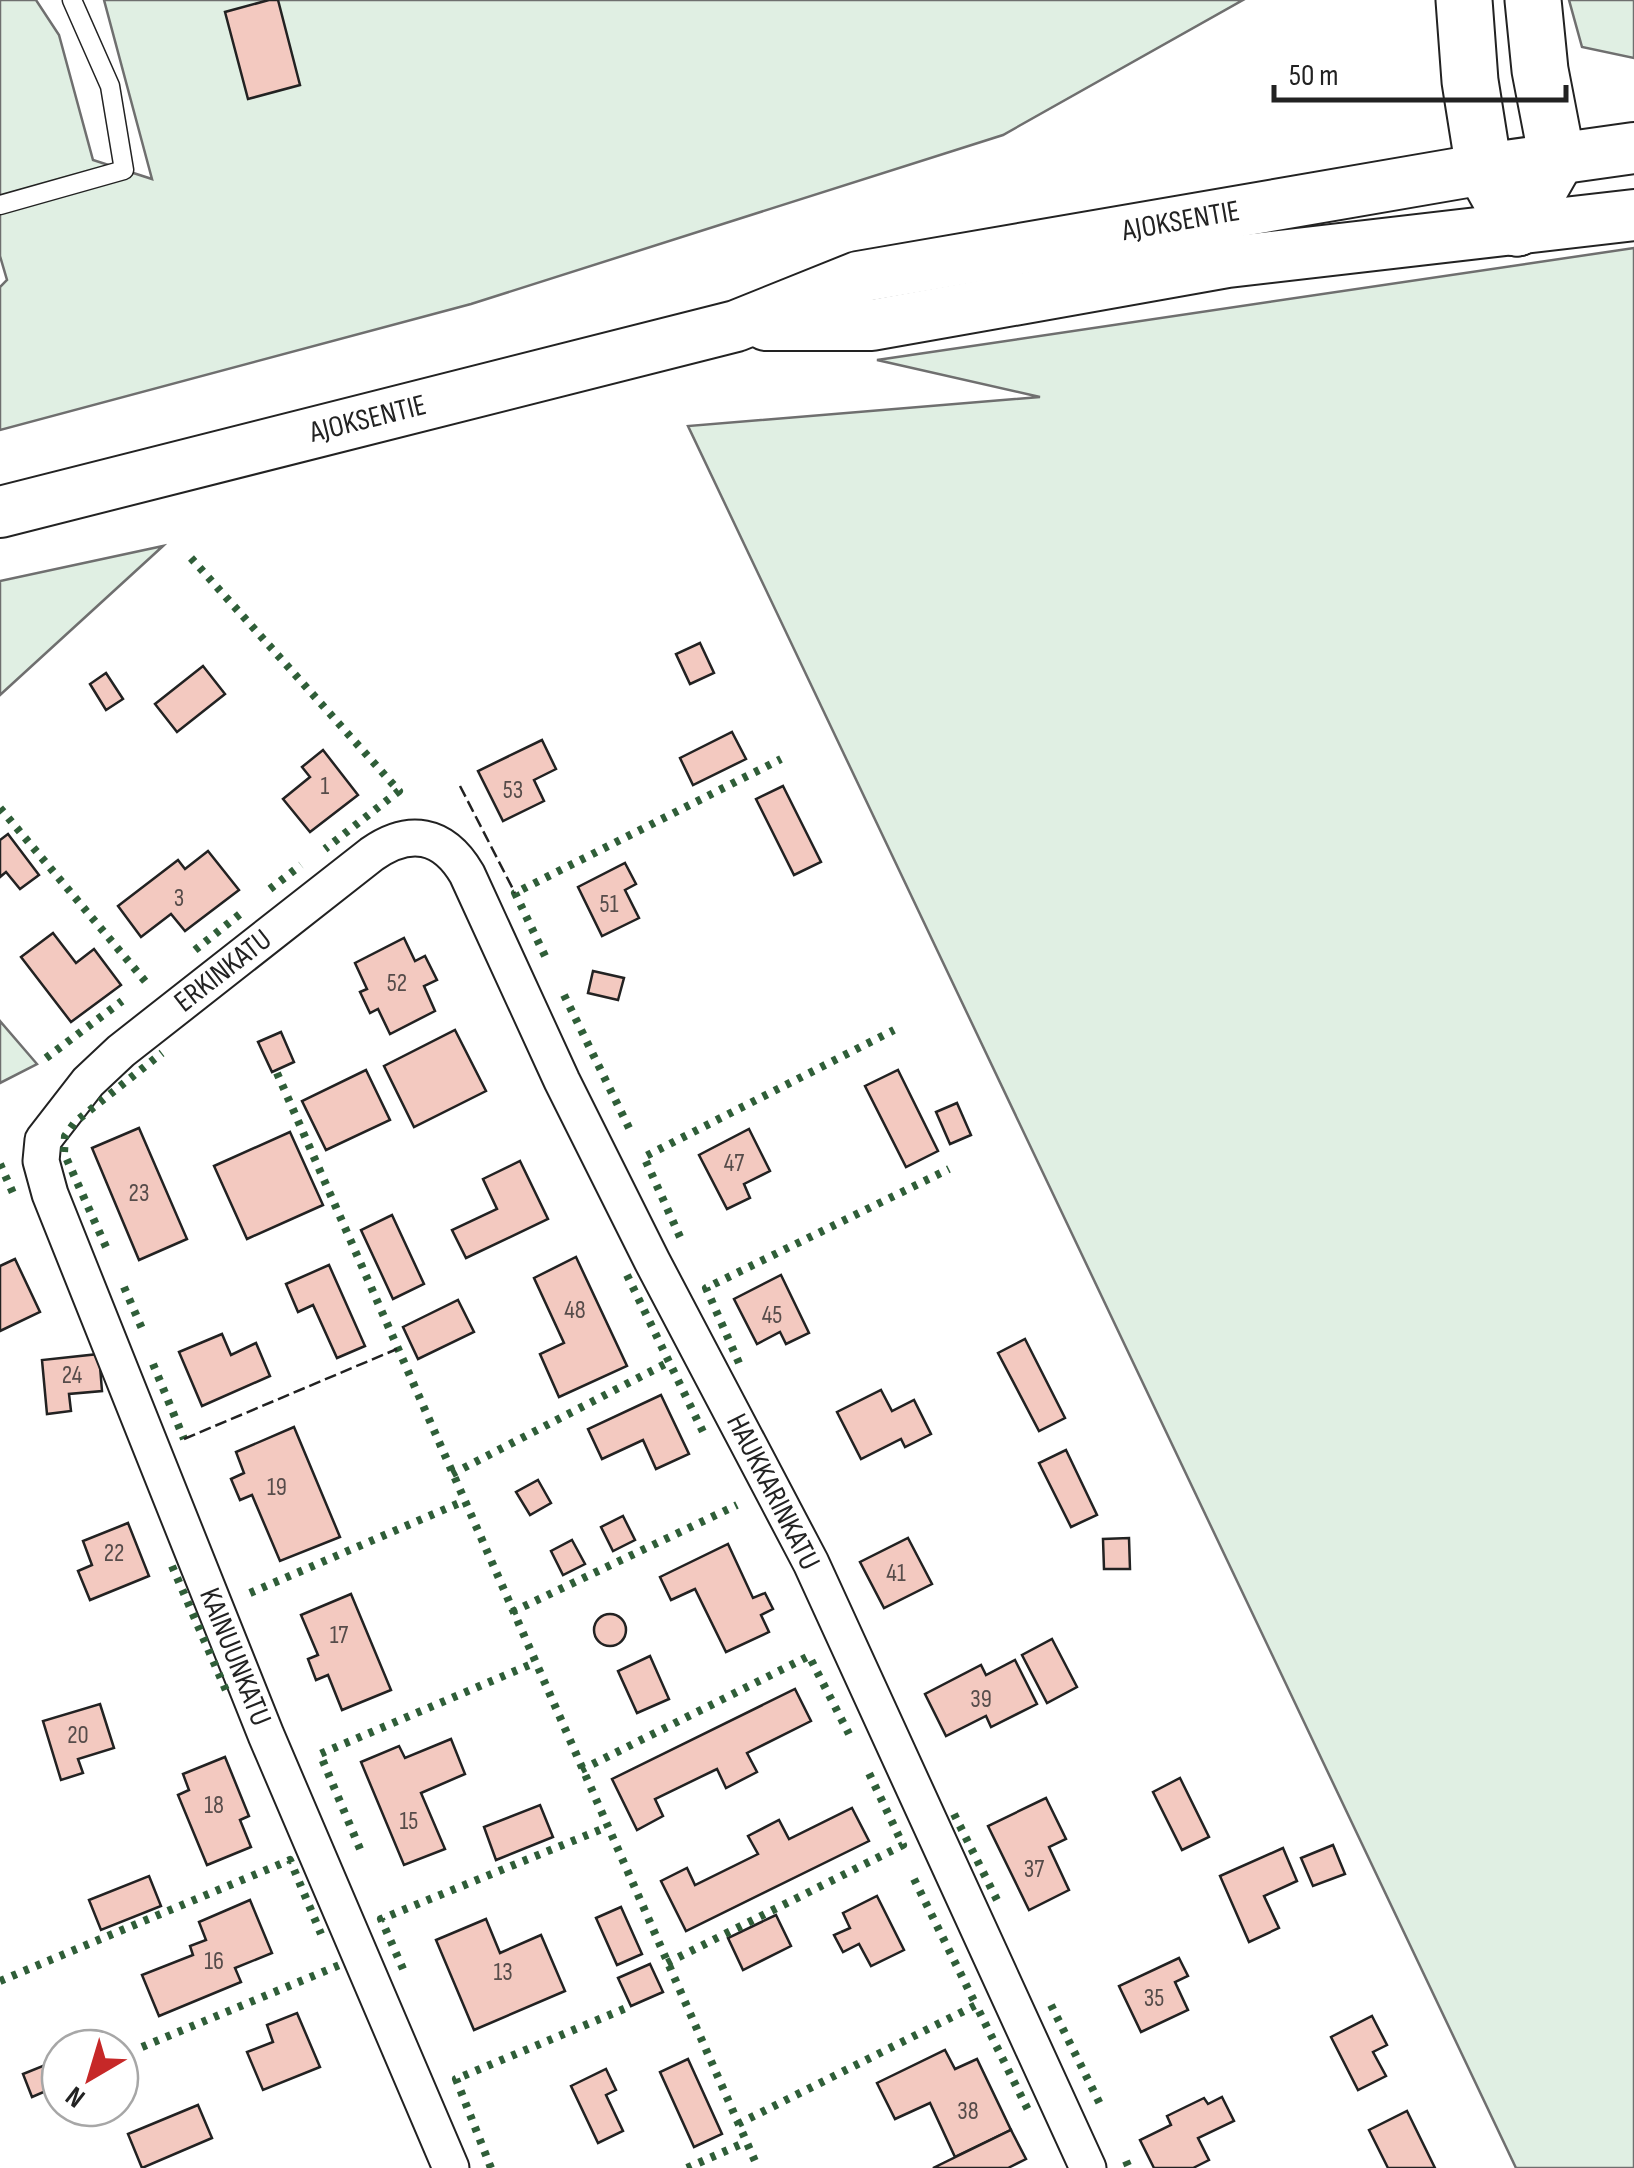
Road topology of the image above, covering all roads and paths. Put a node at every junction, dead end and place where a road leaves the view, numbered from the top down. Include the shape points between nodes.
1 (72, 0) edge
2 (1464, 0) edge
3 (1532, 0) edge
4 (1634, 148) edge
5 (1557, 158) junction
6 (1484, 169) junction
7 (0, 205) edge
8 (1634, 214) edge
9 (1517, 228) junction
10 (736, 326) junction
11 (0, 512) edge
12 (426, 839) joint
13 (43, 1140) joint
14 (451, 2168) edge
15 (1088, 2168) edge

1 - 7 lane via 110,86 124,170
2 - 6 highway
3 - 5 highway
4 - 5 main road, AJOKSENTIE
5 - 6 main road, AJOKSENTIE
5 - 9 highway
6 - 9 highway
6 - 10 main road, AJOKSENTIE via 858,278
8 - 9 main road, AJOKSENTIE
9 - 10 main road, AJOKSENTIE via 1228,262 872,325
10 - 11 main road, AJOKSENTIE
12 - 13 street, ERKINKATU via 394,840 372,854 106,1064
12 - 15 street, HAUKKARINKATU via 448,851 467,874 652,1261 810,1563
13 - 14 street, KAINUUNKATU via 50,1194 266,1735

